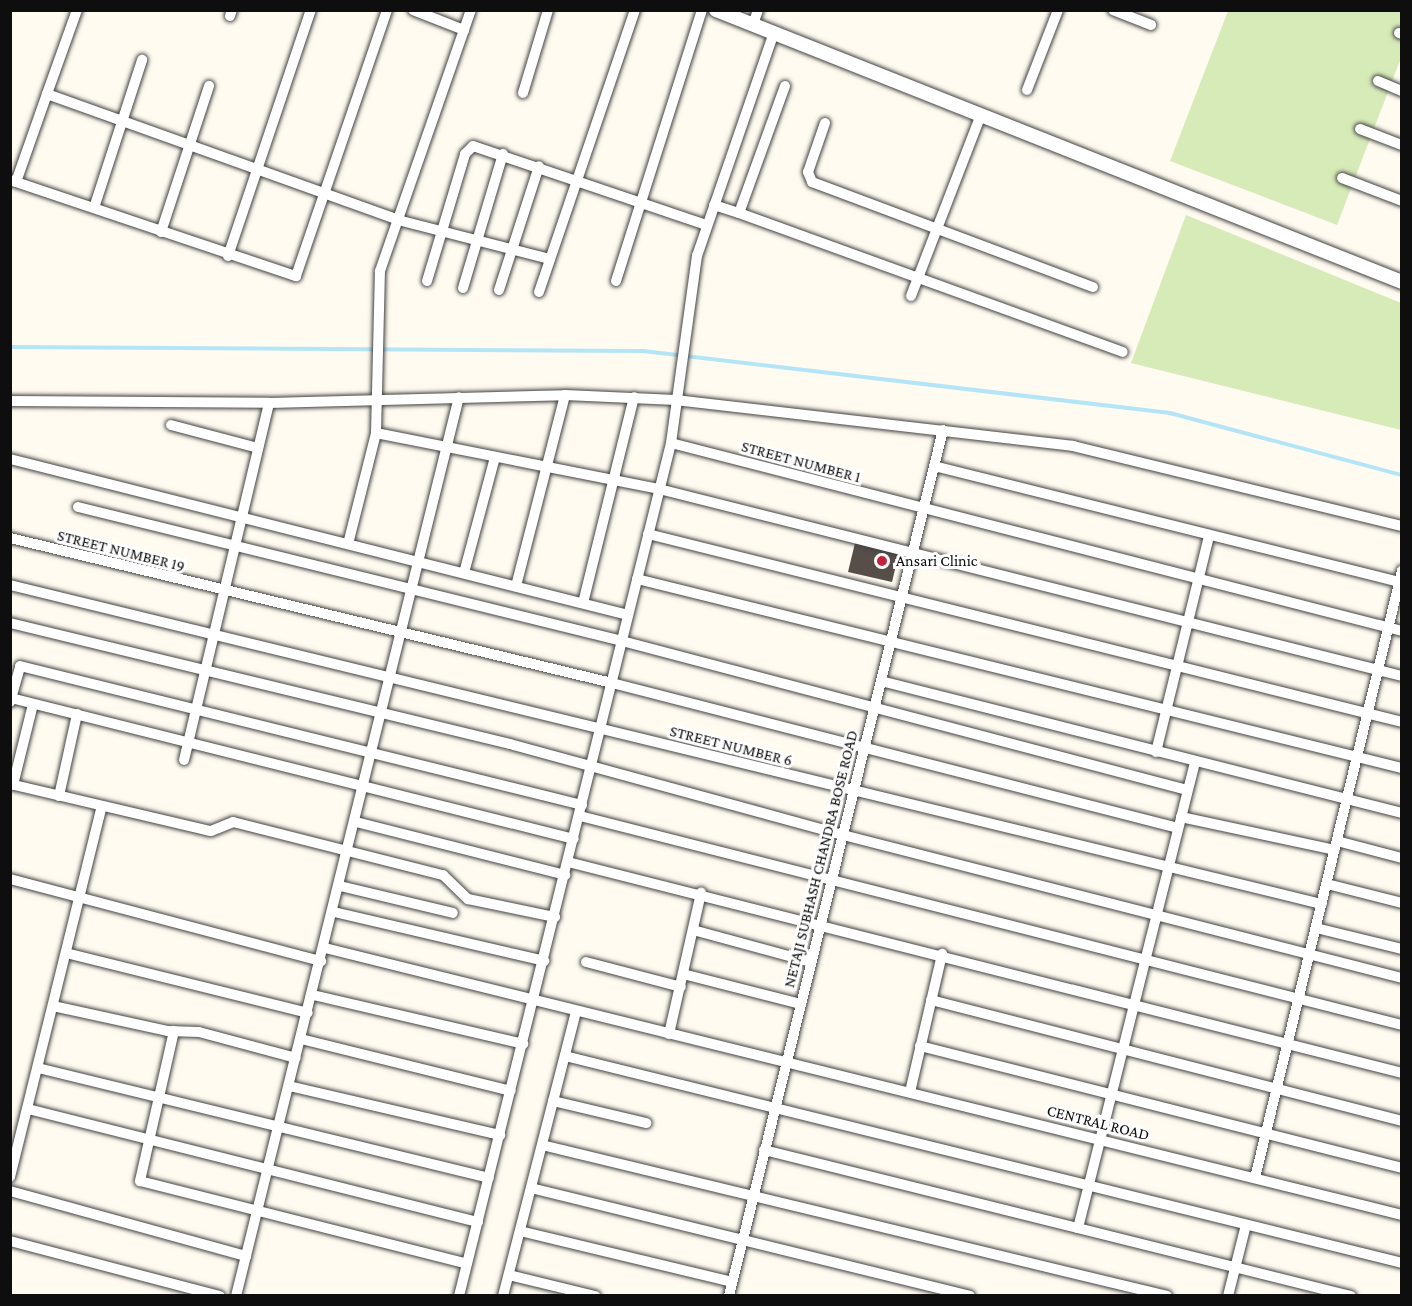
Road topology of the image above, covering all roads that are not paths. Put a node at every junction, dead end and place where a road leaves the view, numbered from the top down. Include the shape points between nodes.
1 (77, 10) edge
2 (311, 10) edge
3 (387, 10) edge
4 (414, 10) edge
5 (471, 10) edge
6 (548, 10) edge
7 (635, 10) edge
8 (702, 10) edge
9 (716, 10) edge
10 (758, 10) edge
11 (1058, 10) edge
12 (1113, 10) edge
13 (753, 24) junction
14 (1151, 25) dead end
15 (464, 30) junction
16 (774, 33) junction
17 (142, 60) dead end
18 (1378, 81) dead end
19 (208, 86) dead end
20 (785, 86) dead end
21 (1027, 90) dead end
22 (1401, 91) edge
23 (523, 93) dead end
24 (47, 94) junction
25 (981, 115) junction
26 (123, 120) junction
27 (825, 123) dead end
28 (1360, 129) dead end
29 (188, 145) junction
30 (1401, 145) edge
31 (503, 154) junction
32 (539, 166) junction
33 (256, 170) junction
34 (576, 178) junction
35 (1342, 178) dead end
36 (13, 181) edge
37 (327, 196) junction
38 (1401, 201) edge
39 (641, 204) junction
40 (714, 205) junction
41 (94, 208) junction
42 (739, 213) junction
43 (398, 220) junction
44 (707, 225) junction
45 (937, 228) junction
46 (443, 230) junction
47 (161, 232) junction
48 (478, 238) junction
49 (514, 248) junction
50 (228, 256) junction
51 (550, 259) junction
52 (918, 276) junction
53 (428, 281) dead end
54 (616, 281) dead end
55 (1401, 282) edge
56 (1093, 287) dead end
57 (463, 288) dead end
58 (499, 290) dead end
59 (539, 292) dead end
60 (910, 296) dead end
61 (1123, 352) dead end
62 (380, 394) junction
63 (565, 395) junction
64 (459, 397) junction
65 (634, 397) junction
66 (10, 400) edge
67 (676, 400) junction
68 (268, 404) junction
69 (171, 425) dead end
70 (943, 430) junction
71 (376, 433) junction
72 (671, 443) junction
73 (448, 447) junction
74 (258, 448) junction
75 (495, 457) junction
76 (10, 459) edge
77 (934, 466) junction
78 (547, 468) junction
79 (614, 481) junction
80 (660, 489) junction
81 (78, 507) dead end
82 (923, 509) junction
83 (240, 517) junction
84 (1401, 526) edge
85 (648, 534) junction
86 (1209, 536) junction
87 (10, 538) edge
88 (348, 544) junction
89 (233, 550) junction
90 (913, 552) junction
91 (420, 561) junction
92 (464, 573) junction
93 (637, 579) junction
94 (1401, 579) edge
95 (1199, 580) junction
96 (10, 585) edge
97 (516, 586) junction
98 (223, 592) junction
99 (411, 593) junction
100 (902, 597) junction
101 (583, 603) junction
102 (628, 615) junction
103 (1189, 621) junction
104 (10, 623) edge
105 (1388, 628) junction
106 (1401, 631) edge
107 (213, 634) junction
108 (402, 634) junction
109 (891, 639) junction
110 (622, 641) junction
111 (1178, 666) junction
112 (206, 669) junction
113 (1378, 670) junction
114 (1401, 676) edge
115 (391, 678) junction
116 (881, 681) junction
117 (612, 682) junction
118 (11, 700) edge
119 (33, 704) junction
120 (197, 706) junction
121 (874, 709) junction
122 (1166, 709) junction
123 (382, 713) junction
124 (77, 714) junction
125 (1368, 714) junction
126 (1401, 722) edge
127 (602, 729) junction
128 (189, 740) junction
129 (864, 750) junction
130 (1156, 752) junction
131 (373, 753) junction
132 (1359, 758) junction
133 (184, 760) dead end
134 (1195, 762) junction
135 (1401, 768) edge
136 (592, 769) junction
137 (12, 784) edge
138 (365, 785) junction
139 (1187, 790) junction
140 (853, 792) junction
141 (59, 796) junction
142 (1348, 800) junction
143 (102, 806) junction
144 (581, 811) junction
145 (1401, 813) edge
146 (356, 822) junction
147 (1179, 822) junction
148 (843, 836) junction
149 (574, 839) junction
150 (1336, 846) junction
151 (349, 850) junction
152 (1401, 858) edge
153 (568, 862) junction
154 (1168, 867) junction
155 (565, 875) junction
156 (10, 879) edge
157 (831, 880) junction
158 (1327, 884) junction
159 (340, 886) junction
160 (701, 893) junction
161 (79, 898) junction
162 (1401, 903) edge
163 (1322, 904) junction
164 (334, 912) junction
165 (453, 913) dead end
166 (555, 917) junction
167 (1155, 917) junction
168 (821, 922) junction
169 (1316, 928) junction
170 (693, 930) junction
171 (325, 948) junction
172 (1401, 950) edge
173 (66, 953) junction
174 (942, 954) junction
175 (1310, 955) junction
176 (1144, 959) junction
177 (321, 961) junction
178 (544, 961) junction
179 (586, 962) dead end
180 (811, 962) junction
181 (683, 974) junction
182 (1401, 978) edge
183 (681, 987) junction
184 (313, 995) junction
185 (931, 1000) junction
186 (1299, 1000) junction
187 (533, 1001) junction
188 (801, 1004) junction
189 (1133, 1005) junction
190 (53, 1006) junction
191 (576, 1012) junction
192 (308, 1013) junction
193 (1401, 1025) edge
194 (174, 1031) junction
195 (669, 1034) junction
196 (301, 1039) junction
197 (1288, 1043) junction
198 (523, 1044) junction
199 (920, 1046) junction
200 (1122, 1048) junction
201 (565, 1056) junction
202 (296, 1058) junction
203 (786, 1062) junction
204 (38, 1068) junction
205 (1401, 1073) edge
206 (289, 1086) junction
207 (511, 1090) junction
208 (1277, 1090) junction
209 (910, 1092) junction
210 (1110, 1093) junction
211 (160, 1097) junction
212 (553, 1101) junction
213 (775, 1106) junction
214 (28, 1109) junction
215 (1401, 1121) edge
216 (646, 1123) dead end
217 (279, 1126) junction
218 (500, 1134) junction
219 (1266, 1134) junction
220 (1099, 1138) junction
221 (148, 1141) junction
222 (542, 1144) junction
223 (764, 1150) junction
224 (1401, 1168) edge
225 (267, 1172) junction
226 (10, 1177) edge
227 (489, 1178) junction
228 (1256, 1178) junction
229 (1089, 1182) junction
230 (531, 1188) junction
231 (10, 1191) edge
232 (753, 1193) junction
233 (257, 1213) junction
234 (1401, 1215) edge
235 (478, 1222) junction
236 (1246, 1225) junction
237 (1078, 1228) junction
238 (520, 1231) junction
239 (743, 1236) junction
240 (10, 1241) edge
241 (246, 1256) junction
242 (1401, 1263) edge
243 (467, 1264) junction
244 (1235, 1268) junction
245 (509, 1275) junction
246 (732, 1282) junction
247 (220, 1296) edge
248 (236, 1296) edge
249 (459, 1296) edge
250 (503, 1296) edge
251 (595, 1296) edge
252 (729, 1296) edge
253 (970, 1296) edge
254 (1167, 1296) edge
255 (1228, 1296) edge
256 (1351, 1296) edge

1 - 24 street
2 - 33 street
3 - 37 street
4 - 15 street
5 - 15 street
6 - 23 street
7 - 34 street
8 - 39 street
9 - 13 street
10 - 13 street
11 - 21 street
12 - 14 street
13 - 16 street
15 - 43 street
16 - 25 street
16 - 40 street
17 - 26 street
18 - 22 street
19 - 29 street
20 - 42 street
24 - 26 street
24 - 36 street
25 - 45 street
25 - 55 street
26 - 29 street
26 - 41 street
27 - 45 street via 808,172 812,182
28 - 30 street
29 - 33 street
29 - 47 street
31 - 32 street
31 - 46 street via 468,148
31 - 48 street
32 - 34 street
32 - 49 street
33 - 37 street
33 - 50 street
34 - 39 street
34 - 51 street
35 - 38 street
36 - 41 street
37 - 43 street
37 - 50 street via 296,276
39 - 44 street
39 - 54 street
40 - 42 street
40 - 44 street
41 - 47 street
42 - 52 street
43 - 46 street
43 - 62 street via 380,271
44 - 67 street via 688,295
45 - 52 street
45 - 56 street
46 - 48 street
46 - 53 street
47 - 50 street
48 - 49 street
48 - 57 street
49 - 51 street
49 - 58 street
51 - 59 street
52 - 60 street
52 - 61 street
62 - 64 street
62 - 68 street
62 - 71 street
63 - 64 street
63 - 65 street
63 - 78 street
64 - 73 street
65 - 67 street
65 - 79 street
66 - 68 street
67 - 70 street
67 - 72 street
68 - 74 street
69 - 74 street
70 - 77 street, NETAJI SUBHASH CHANDRA BOSE ROAD
70 - 84 street via 1138,459
71 - 73 street
71 - 88 street
72 - 80 street
72 - 82 street, STREET NUMBER 1
73 - 75 street
73 - 91 street
74 - 83 street
75 - 78 street
75 - 92 street
76 - 83 street
77 - 82 street, NETAJI SUBHASH CHANDRA BOSE ROAD
77 - 86 street
78 - 79 street
78 - 97 street
79 - 80 street
79 - 101 street
80 - 85 street
80 - 90 street
81 - 89 street
82 - 90 street, NETAJI SUBHASH CHANDRA BOSE ROAD
82 - 95 street, STREET NUMBER 1
83 - 88 street
83 - 89 street
85 - 93 street
85 - 100 street
86 - 94 street
86 - 95 street
87 - 98 street, STREET NUMBER 19
88 - 91 street
89 - 98 street
89 - 99 street
90 - 100 street, NETAJI SUBHASH CHANDRA BOSE ROAD
90 - 103 street
91 - 92 street
91 - 99 street
92 - 97 street
93 - 102 street
93 - 109 street
94 - 105 street
95 - 103 street
95 - 105 street, STREET NUMBER 1
96 - 107 street, STREET NUMBER 6
97 - 101 street
98 - 107 street
98 - 108 street, STREET NUMBER 19
99 - 108 street
99 - 110 street
100 - 109 street, NETAJI SUBHASH CHANDRA BOSE ROAD
100 - 111 street
101 - 102 street
102 - 110 street
103 - 111 street
103 - 113 street
104 - 112 street
105 - 106 street, STREET NUMBER 1
105 - 113 street
107 - 112 street
107 - 115 street, STREET NUMBER 6
108 - 115 street
108 - 117 street, STREET NUMBER 19
109 - 116 street, NETAJI SUBHASH CHANDRA BOSE ROAD
109 - 122 street
110 - 117 street
110 - 121 street
111 - 122 street
111 - 125 street
112 - 120 street
112 - 123 street
113 - 114 street
113 - 125 street
115 - 123 street
115 - 127 street, STREET NUMBER 6
116 - 121 street, NETAJI SUBHASH CHANDRA BOSE ROAD
116 - 130 street
117 - 127 street
117 - 129 street, STREET NUMBER 19
118 - 119 street
118 - 120 street via 20,666
119 - 124 street
119 - 137 street
120 - 128 street
120 - 131 street
121 - 129 street, NETAJI SUBHASH CHANDRA BOSE ROAD
121 - 139 street
122 - 130 street
122 - 132 street
123 - 131 street
123 - 136 street
124 - 128 street
124 - 141 street
125 - 126 street
125 - 132 street
127 - 136 street
127 - 140 street, STREET NUMBER 6
128 - 133 street
128 - 138 street
129 - 140 street, NETAJI SUBHASH CHANDRA BOSE ROAD
129 - 147 street, STREET NUMBER 19
130 - 134 street
131 - 138 street
131 - 144 street
132 - 135 street
132 - 142 street
134 - 139 street
134 - 142 street
136 - 144 street
136 - 148 street
137 - 141 street
138 - 146 street
138 - 149 street
139 - 147 street
140 - 148 street, NETAJI SUBHASH CHANDRA BOSE ROAD
140 - 154 street, STREET NUMBER 6
141 - 143 street
142 - 145 street
142 - 150 street
143 - 151 street via 211,831 233,822
143 - 161 street
144 - 149 street
144 - 157 street
146 - 151 street
146 - 155 street
147 - 150 street, STREET NUMBER 19
147 - 154 street
148 - 157 street, NETAJI SUBHASH CHANDRA BOSE ROAD
148 - 167 street
149 - 153 street
150 - 152 street, STREET NUMBER 19
150 - 158 street
151 - 159 street
151 - 166 street via 444,875 468,899
153 - 155 street
153 - 160 street
154 - 163 street, STREET NUMBER 6
154 - 167 street
155 - 166 street
156 - 161 street
157 - 168 street, NETAJI SUBHASH CHANDRA BOSE ROAD
157 - 176 street
158 - 162 street
158 - 163 street
159 - 164 street
159 - 165 street
160 - 168 street
160 - 170 street
161 - 173 street
161 - 177 street
163 - 169 street
164 - 171 street
164 - 178 street
166 - 178 street
167 - 175 street
167 - 176 street
168 - 174 street
168 - 180 street, NETAJI SUBHASH CHANDRA BOSE ROAD
169 - 172 street
169 - 175 street
170 - 180 street
170 - 181 street
171 - 177 street
171 - 187 street, CENTRAL ROAD
173 - 190 street
173 - 192 street
174 - 185 street
174 - 189 street
175 - 182 street
175 - 186 street
176 - 186 street
176 - 189 street
177 - 184 street
178 - 187 street
179 - 183 street
180 - 188 street, NETAJI SUBHASH CHANDRA BOSE ROAD
181 - 183 street
181 - 188 street
183 - 195 street
184 - 192 street
184 - 198 street
185 - 199 street
185 - 200 street
186 - 193 street
186 - 197 street
187 - 191 street, CENTRAL ROAD
187 - 198 street
188 - 203 street, NETAJI SUBHASH CHANDRA BOSE ROAD
189 - 197 street
189 - 200 street
190 - 194 street
190 - 204 street
191 - 195 street, CENTRAL ROAD
191 - 201 street
192 - 196 street
194 - 202 street via 199,1032
194 - 211 street
195 - 203 street, CENTRAL ROAD
196 - 202 street
196 - 207 street
197 - 205 street
197 - 208 street
198 - 207 street
199 - 209 street
199 - 210 street
200 - 208 street
200 - 210 street
201 - 212 street
201 - 213 street
202 - 206 street
203 - 209 street, CENTRAL ROAD
203 - 213 street, NETAJI SUBHASH CHANDRA BOSE ROAD
204 - 211 street
204 - 214 street
206 - 217 street
206 - 218 street
207 - 218 street
208 - 215 street
208 - 219 street
209 - 220 street, CENTRAL ROAD
210 - 219 street
210 - 220 street
211 - 217 street
211 - 221 street
212 - 216 street
212 - 222 street
213 - 223 street, NETAJI SUBHASH CHANDRA BOSE ROAD
213 - 229 street
214 - 221 street
214 - 226 street
217 - 225 street
217 - 227 street
218 - 227 street
219 - 224 street
219 - 228 street
220 - 228 street, CENTRAL ROAD
220 - 229 street
221 - 225 street
221 - 233 street via 139,1177 144,1184
222 - 230 street
222 - 232 street
223 - 232 street, NETAJI SUBHASH CHANDRA BOSE ROAD
223 - 237 street
225 - 233 street
225 - 235 street
227 - 235 street
228 - 234 street, CENTRAL ROAD
229 - 236 street
229 - 237 street
230 - 238 street
230 - 239 street
231 - 241 street
232 - 239 street, NETAJI SUBHASH CHANDRA BOSE ROAD
232 - 254 street
233 - 241 street
233 - 243 street
235 - 243 street
236 - 242 street
236 - 244 street
237 - 244 street
238 - 245 street
238 - 246 street
239 - 246 street, NETAJI SUBHASH CHANDRA BOSE ROAD
239 - 253 street
240 - 247 street
241 - 248 street
243 - 249 street
244 - 255 street
244 - 256 street
245 - 250 street
245 - 251 street
246 - 252 street, NETAJI SUBHASH CHANDRA BOSE ROAD

